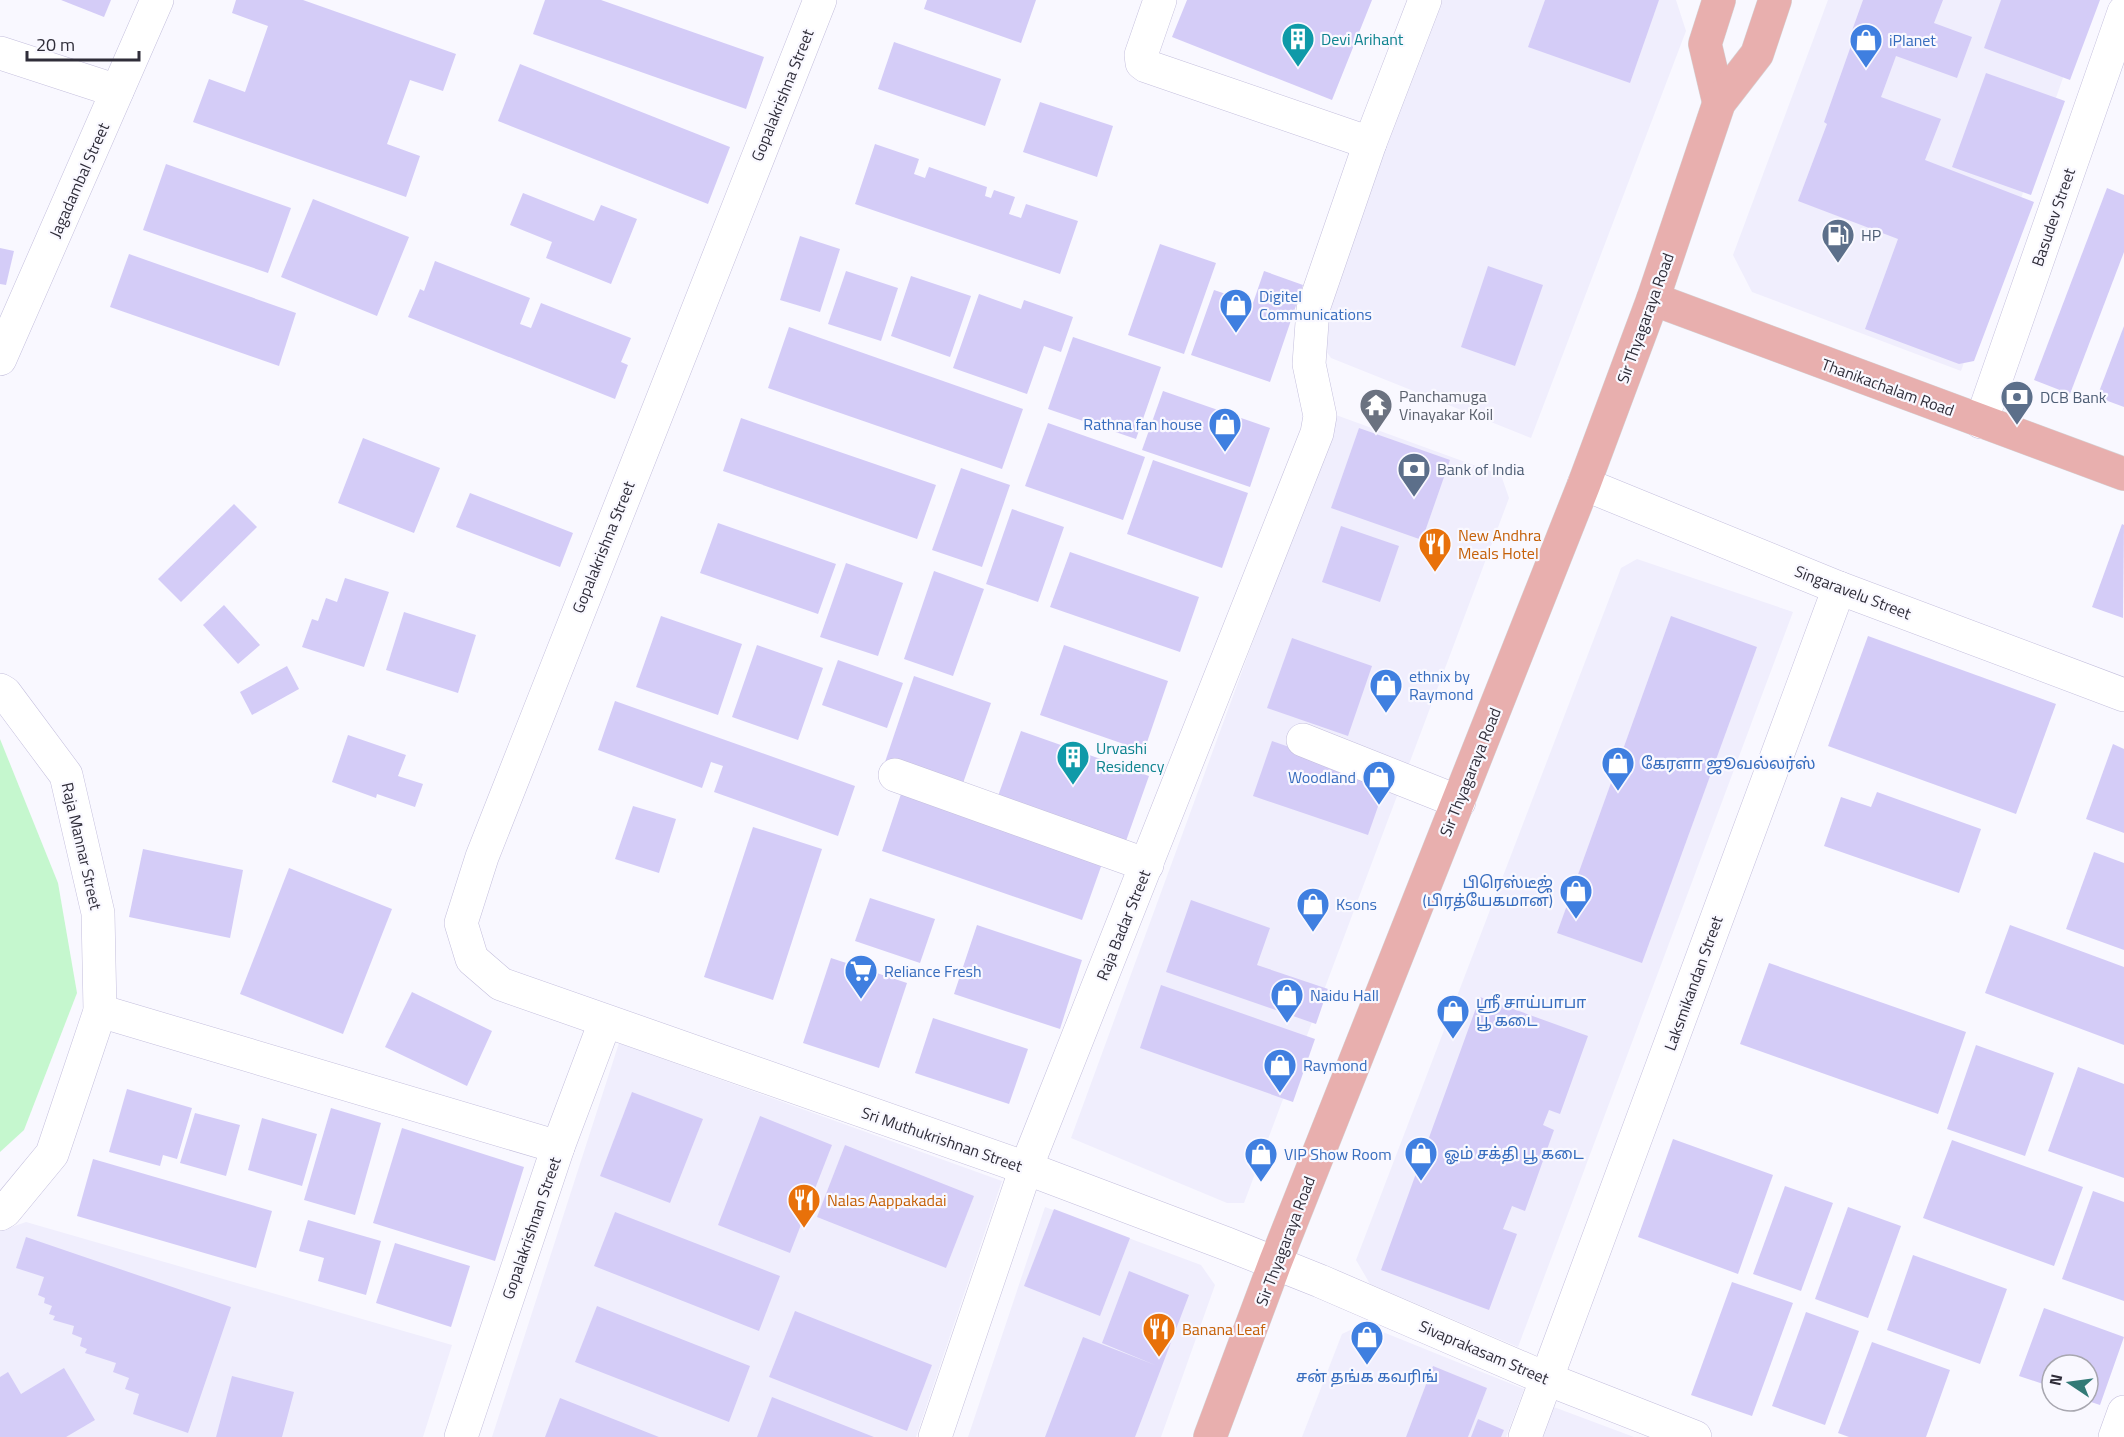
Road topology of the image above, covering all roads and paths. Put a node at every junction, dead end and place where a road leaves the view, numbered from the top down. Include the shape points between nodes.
1 (157, 0) edge
2 (820, 0) edge
3 (1160, 0) edge
4 (1425, 0) edge
5 (1719, 0) edge
6 (1775, 0) edge
7 (2124, 12) edge
8 (0, 53) edge
9 (117, 91) junction
10 (1719, 102) junction
11 (1370, 142) junction
12 (1653, 299) junction
13 (0, 359) edge
14 (1981, 422) junction
15 (2124, 474) edge
16 (1584, 484) junction
17 (1839, 588) junction
18 (0, 690) edge
19 (2124, 695) edge
20 (1303, 740) dead end
21 (895, 775) dead end
22 (1459, 802) junction
23 (1147, 865) junction
24 (100, 1011) junction
25 (605, 1022) junction
26 (558, 1147) junction
27 (1026, 1168) junction
28 (0, 1214) edge
29 (1275, 1263) junction
30 (1547, 1379) junction
31 (2124, 1413) edge
32 (461, 1437) edge
33 (935, 1437) edge
34 (1210, 1437) edge
35 (1525, 1437) edge
36 (1695, 1437) edge
37 (2115, 1437) edge

1 - 9 street, Jagadambal Street
2 - 25 street, Gopalakrishna Street via 551,679 482,857 461,923 472,959 501,984
3 - 11 street via 1141,55 1146,66
4 - 11 street
5 - 10 main road via 1705,44
6 - 10 main road, Sir Thyagaraya Road via 1757,54
7 - 14 street, Basudev Street
8 - 9 street
9 - 13 street, Jagadambal Street
10 - 12 main road, Sir Thyagaraya Road
11 - 23 street, Raja Badar Street via 1313,309 1309,364 1320,416 1317,433
12 - 14 main road, Thanikachalam Road
12 - 16 main road, Sir Thyagaraya Road
14 - 15 main road, Thanikachalam Road
16 - 17 street, Singaravelu Street
16 - 22 main road, Sir Thyagaraya Road
17 - 19 street, Singaravelu Street
17 - 30 street, Laksmikandan Street
18 - 24 street, Raja Mannar Street via 66,775 98,912
20 - 22 street
21 - 23 street
22 - 29 main road, Sir Thyagaraya Road
23 - 27 street, Raja Badar Street
24 - 26 street
24 - 28 street, Raja Mannar Street via 52,1154
25 - 26 street, Gopalakrishnan Street
25 - 27 street, Sri Muthukrishnan Street
26 - 32 street, Gopalakrishnan Street
27 - 29 street, Sri Muthukrishnan Street
27 - 33 street, Raja Badar Street
29 - 30 street, Sivaprakasam Street
29 - 34 main road, Sir Thyagaraya Road
30 - 35 street, Laksmikandan Street
30 - 36 street, Sivaprakasam Street
31 - 37 street

